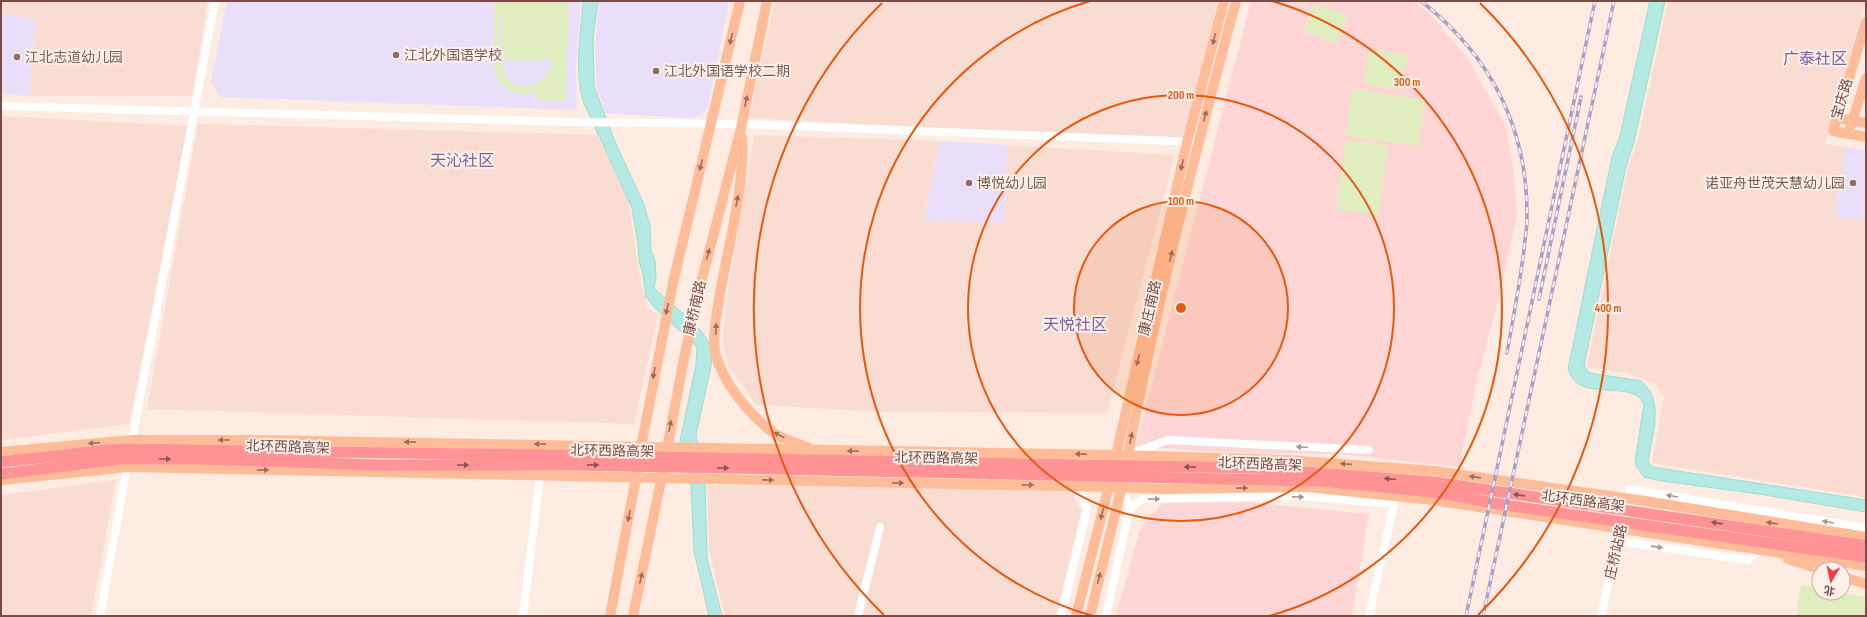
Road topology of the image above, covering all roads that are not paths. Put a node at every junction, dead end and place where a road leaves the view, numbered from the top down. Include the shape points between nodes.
1 (215, 1) edge
2 (740, 1) edge
3 (767, 1) edge
4 (1224, 1) edge
5 (1236, 1) edge
6 (1866, 22) edge
7 (1866, 78) edge
8 (1, 106) edge
9 (194, 112) junction
10 (1837, 118) junction
11 (1853, 120) junction
12 (1866, 123) edge
13 (711, 125) junction
14 (741, 126) junction
15 (1848, 134) junction
16 (1866, 137) edge
17 (1188, 142) junction
18 (1198, 142) junction
19 (132, 440) junction
20 (641, 447) junction
21 (672, 447) junction
22 (814, 450) junction
23 (1369, 450) dead end
24 (1, 452) edge
25 (1116, 454) junction
26 (1128, 455) junction
27 (1, 462) edge
28 (127, 467) junction
29 (1, 474) edge
30 (540, 475) junction
31 (637, 477) junction
32 (662, 478) junction
33 (1, 480) edge
34 (1073, 486) junction
35 (1109, 487) junction
36 (1122, 488) junction
37 (1130, 508) junction
38 (880, 527) dead end
39 (1866, 528) edge
40 (1866, 537) edge
41 (1826, 539) junction
42 (1618, 541) junction
43 (1866, 541) edge
44 (1866, 546) edge
45 (1758, 550) junction
46 (1829, 552) junction
47 (1866, 557) edge
48 (1866, 562) edge
49 (1866, 566) edge
50 (1811, 567) edge
51 (1851, 579) edge
52 (1866, 584) edge
53 (100, 616) edge
54 (523, 616) edge
55 (610, 616) edge
56 (632, 616) edge
57 (858, 616) edge
58 (1061, 616) edge
59 (1076, 616) edge
60 (1090, 616) edge
61 (1106, 616) edge
62 (1369, 616) edge
63 (1602, 616) edge

1 - 9 street
2 -> 13 main road, 康桥南路
14 -> 3 main road, 康桥南路
4 -> 17 main road, 康庄南路
18 -> 5 main road, 康庄南路
6 - 10 main road, 宝庆路
7 - 11 main road, 宝庆路
8 - 9 street
9 - 13 street
9 - 19 street
10 - 11 main road
10 - 15 main road, 宝庆路 via 1833,131
11 - 12 main road
11 - 15 main road, 宝庆路
13 - 14 street
13 -> 20 main road, 康桥南路 via 673,283
14 - 17 street
21 -> 14 main road, 康桥南路 via 684,358
22 -> 14 main road via 776,434 742,404 715,351 716,315 739,187 743,152
15 - 16 main road
17 - 18 street
17 -> 25 main road, 康庄南路
26 -> 18 main road, 康庄南路 via 1153,331
20 -> 19 main road
19 -> 24 main road
19 - 28 street
20 - 21 main road
20 - 31 main road, 康桥南路
21 - 22 main road
21 - 32 main road, 康桥南路
25 -> 22 main road
23 -> 26 street via 1168,440
25 - 26 main road
25 - 35 main road, 康庄南路
26 - 36 main road, 康庄南路
40 -> 26 main road via 1638,500 1435,471 1288,460
41 -> 27 highway, 北环西路高架 via 1434,482 1254,468 119,449
28 -> 30 main road
28 - 33 main road
28 - 53 street
29 -> 46 highway, 北环西路高架 via 121,459 198,458 379,465 682,467 1276,479 1434,492 1512,506
30 - 31 main road
30 - 54 street
31 - 32 main road
31 -> 55 main road, 康桥南路
32 -> 34 main road
56 -> 32 main road, 康桥南路
34 - 35 main road
34 - 58 street via 1083,497 1087,510
35 - 36 main road
35 -> 59 main road, 康庄南路
36 - 37 street
36 -> 45 main road via 1307,487 1433,500
60 -> 36 main road, 康庄南路
37 - 61 street
37 -> 62 street via 1143,499 1299,496 1394,504
38 - 57 street
39 -> 42 street, 庄桥站路 via 1630,488
41 - 43 highway
41 - 44 highway, 北环西路高架
42 -> 45 street via 1748,560
42 - 63 street, 庄桥站路
45 - 49 main road
45 - 50 main road
46 - 47 highway, 北环西路高架
46 - 48 highway
51 - 52 main road

